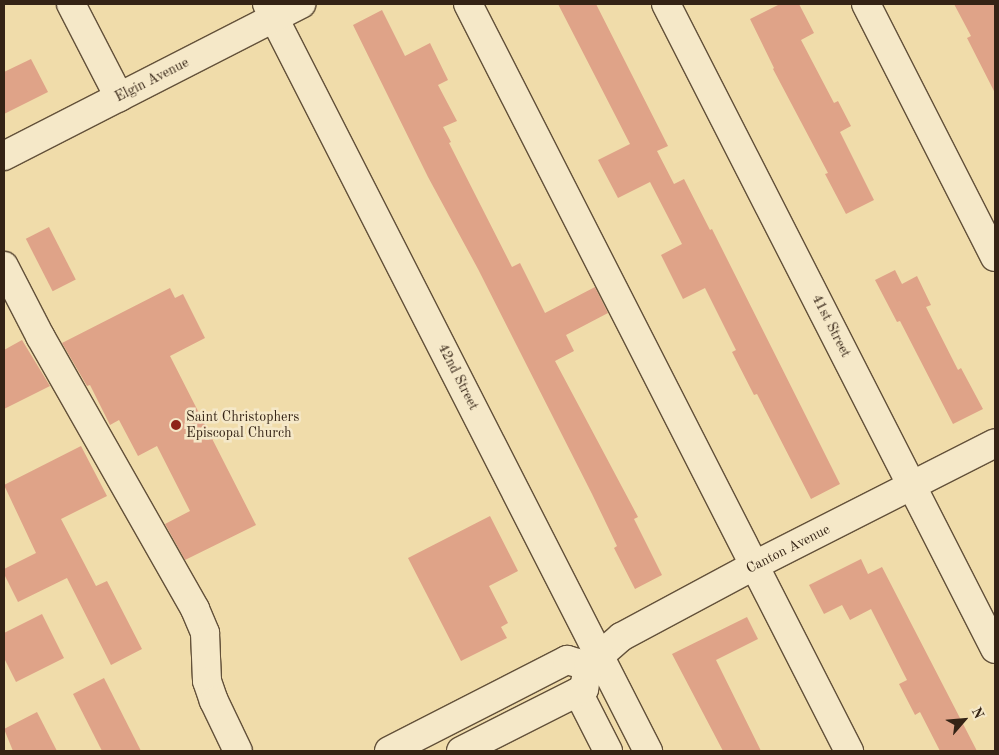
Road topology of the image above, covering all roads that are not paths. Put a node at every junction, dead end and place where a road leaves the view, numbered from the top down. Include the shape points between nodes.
1 (71, 4) edge
2 (301, 4) edge
3 (468, 4) edge
4 (666, 4) edge
5 (866, 4) edge
6 (271, 11) edge
7 (120, 96) junction
8 (4, 156) edge
9 (995, 257) edge
10 (4, 266) edge
11 (995, 443) edge
12 (913, 486) junction
13 (755, 565) junction
14 (995, 649) edge
15 (594, 660) junction
16 (578, 692) junction
17 (238, 751) edge
18 (389, 751) edge
19 (461, 751) edge
20 (608, 751) edge
21 (648, 751) edge
22 (849, 751) edge

1 - 7 street
2 - 6 street, Elgin Avenue
3 - 13 street
4 - 12 street, 41st Street
5 - 9 street
6 - 7 street, Elgin Avenue
6 - 15 street, 42nd Street
7 - 8 street, Elgin Avenue
10 - 17 street via 195,609 205,633 207,681
11 - 12 street, Canton Avenue
12 - 13 street, Canton Avenue
12 - 14 street, 41st Street
13 - 15 street, Canton Avenue via 621,636
13 - 22 street
15 - 16 street via 584,689
15 - 18 street via 567,660
15 - 21 street, 42nd Street
16 - 19 street
16 - 20 street

